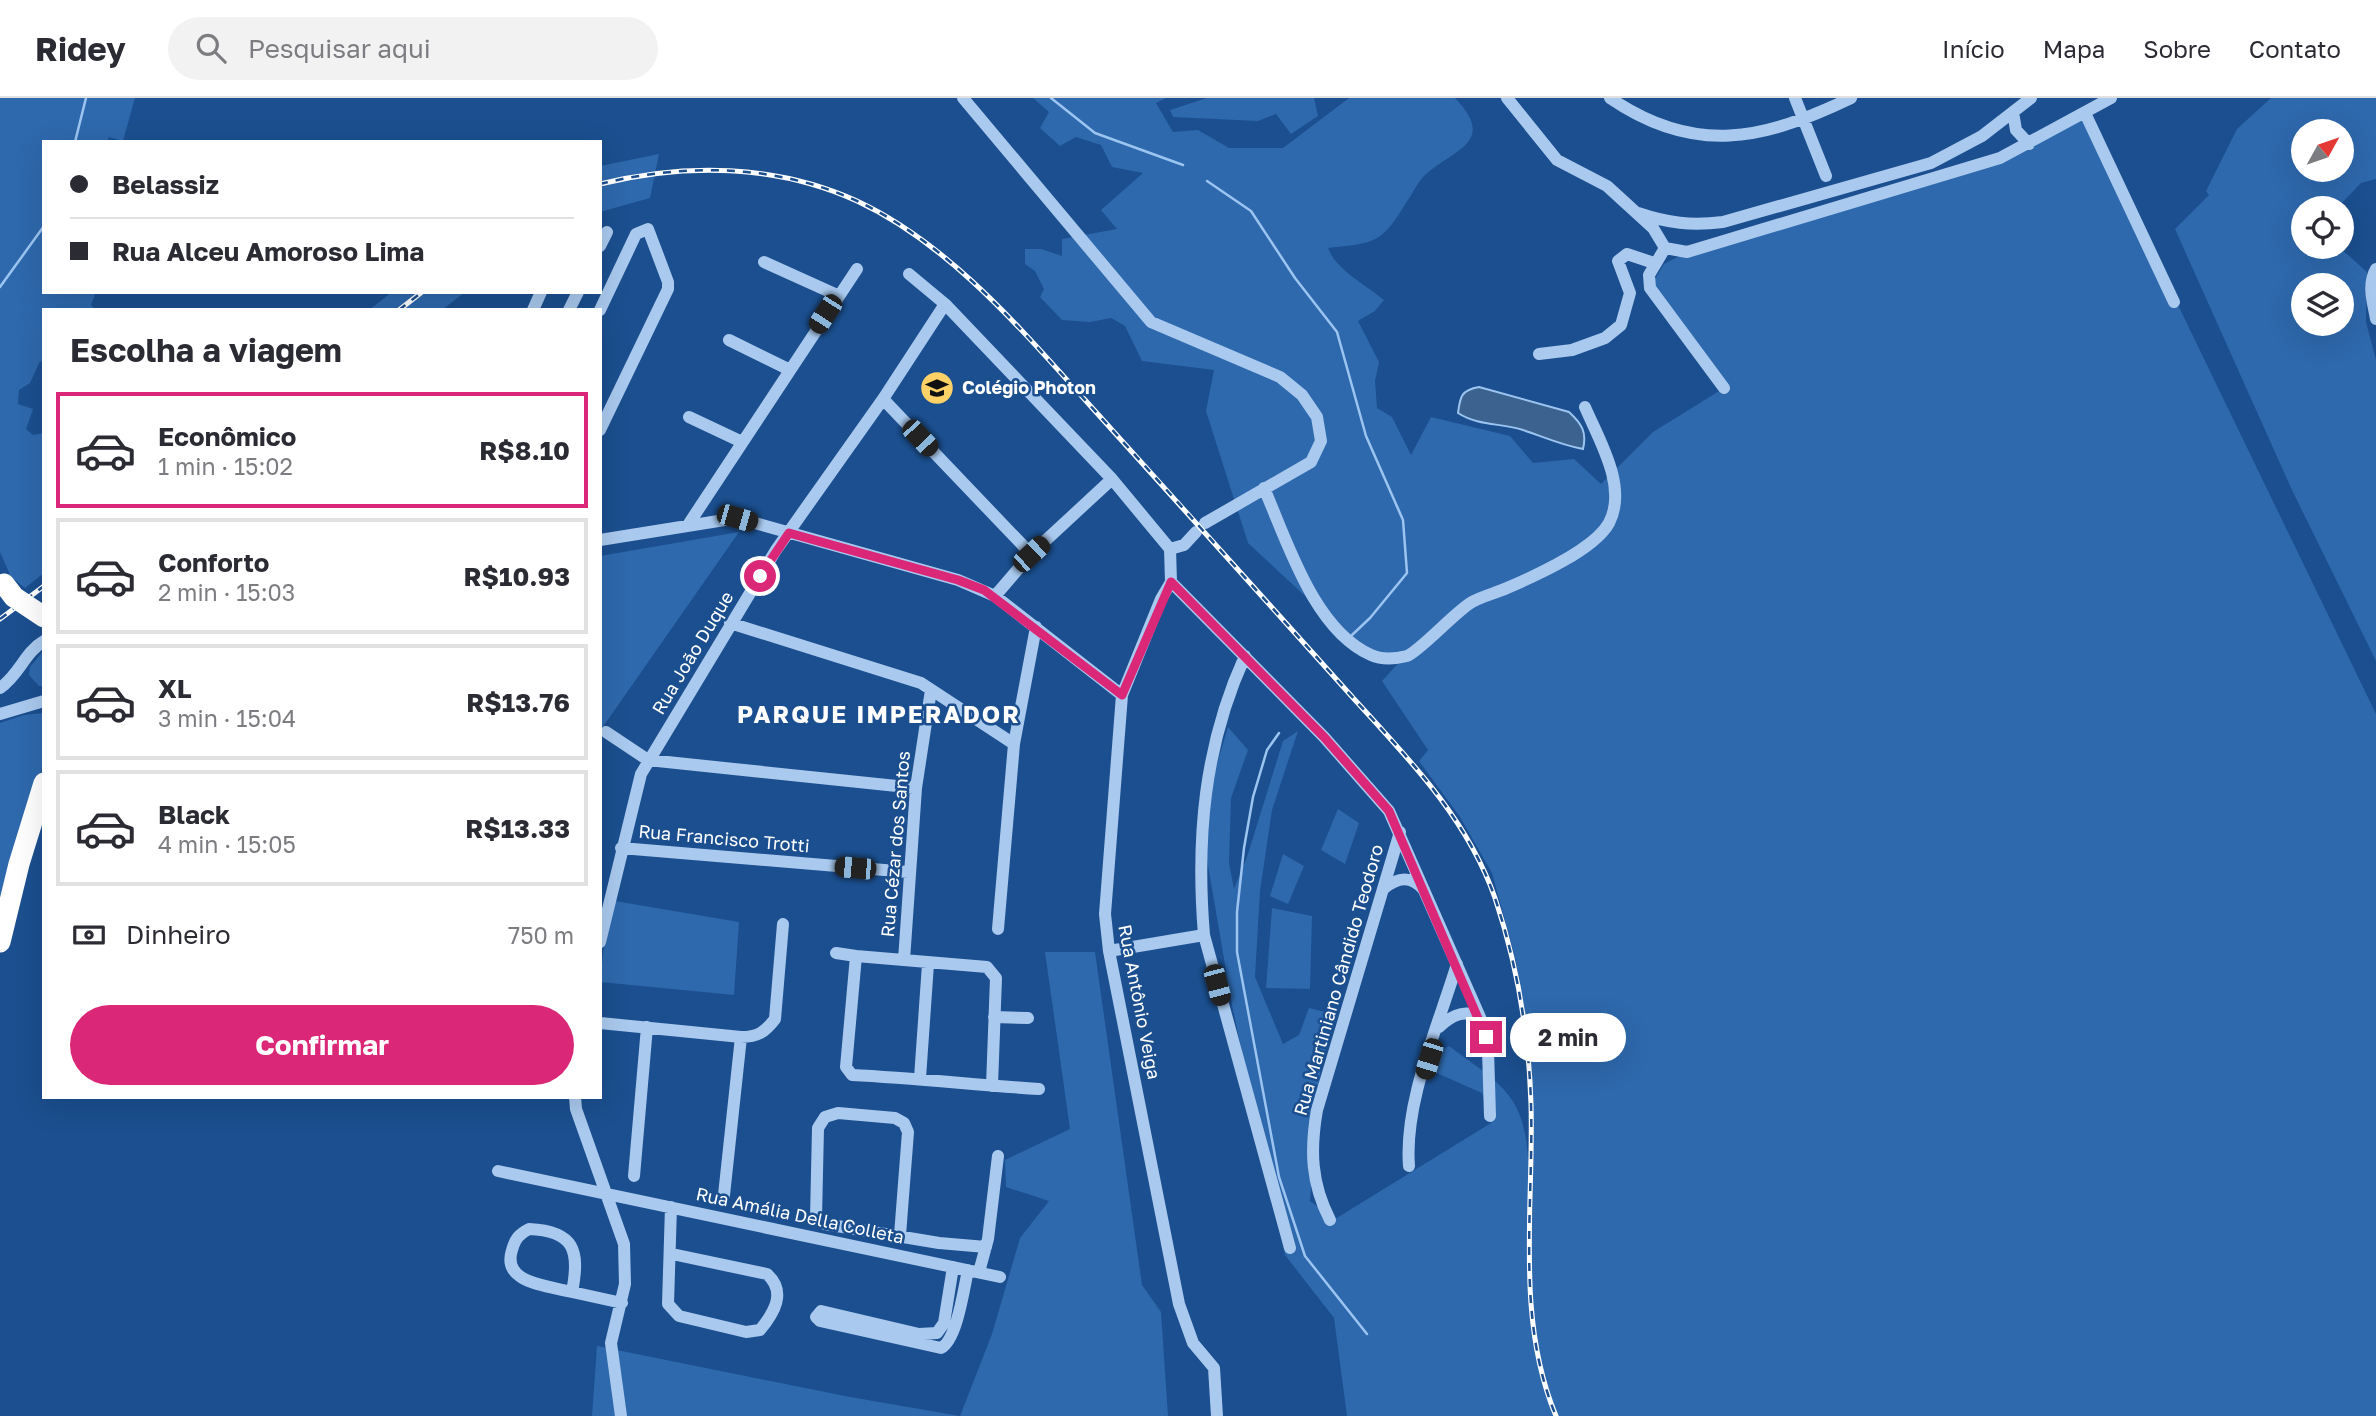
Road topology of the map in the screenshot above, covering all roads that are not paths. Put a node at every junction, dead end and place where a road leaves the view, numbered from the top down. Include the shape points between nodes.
1 (963, 98) edge
2 (1507, 98) edge
3 (1610, 98) edge
4 (1795, 98) edge
5 (1851, 98) edge
6 (2031, 98) edge
7 (2111, 98) edge
8 (2013, 112) junction
9 (2085, 113) junction
10 (1803, 121) junction
11 (2029, 144) junction
12 (1826, 176) dead end
13 (1632, 211) junction
14 (607, 232) dead end
15 (602, 242) edge
16 (1665, 248) junction
17 (764, 262) dead end
18 (1654, 263) junction
19 (857, 269) dead end
20 (2376, 269) edge
21 (909, 274) dead end
22 (837, 295) junction
23 (2174, 302) dead end
24 (945, 304) junction
25 (601, 308) edge
26 (2376, 319) edge
27 (729, 340) dead end
28 (1539, 355) dead end
29 (790, 370) junction
30 (1724, 388) dead end
31 (883, 399) junction
32 (1585, 407) dead end
33 (689, 417) dead end
34 (602, 426) edge
35 (742, 442) junction
36 (1112, 479) junction
37 (1264, 488) junction
38 (688, 525) junction
39 (789, 533) junction
40 (602, 540) edge
41 (1170, 549) junction
42 (1031, 554) junction
43 (2, 580) edge
44 (1171, 582) junction
45 (995, 596) junction
46 (42, 616) edge
47 (730, 623) junction
48 (1036, 627) junction
49 (42, 643) edge
50 (1245, 656) junction
51 (0, 688) edge
52 (931, 690) junction
53 (1122, 695) junction
54 (42, 701) edge
55 (0, 714) edge
56 (606, 732) dead end
57 (1014, 744) junction
58 (648, 760) junction
59 (916, 788) junction
60 (42, 789) edge
61 (1401, 832) junction
62 (621, 848) junction
63 (908, 872) junction
64 (1383, 889) junction
65 (1426, 892) junction
66 (783, 924) dead end
67 (998, 929) dead end
68 (602, 933) edge
69 (1204, 935) junction
70 (0, 942) edge
71 (1108, 951) junction
72 (836, 953) dead end
73 (856, 956) junction
74 (904, 960) junction
75 (928, 964) junction
76 (1457, 964) junction
77 (994, 1017) junction
78 (1028, 1018) dead end
79 (1480, 1018) junction
80 (603, 1021) edge
81 (647, 1027) junction
82 (1438, 1027) junction
83 (741, 1037) junction
84 (920, 1078) junction
85 (992, 1086) junction
86 (1039, 1090) dead end
87 (575, 1099) edge
88 (1490, 1116) dead end
89 (998, 1156) dead end
90 (1409, 1166) dead end
91 (498, 1171) dead end
92 (634, 1176) dead end
93 (608, 1194) junction
94 (724, 1195) dead end
95 (671, 1206) junction
96 (1330, 1220) dead end
97 (900, 1235) junction
98 (986, 1247) junction
99 (1290, 1248) dead end
100 (672, 1254) junction
101 (953, 1267) junction
102 (973, 1271) junction
103 (1000, 1276) dead end
104 (572, 1292) junction
105 (622, 1303) junction
106 (621, 1416) edge
107 (1217, 1416) edge

1 - 37 street via 1151,322 1280,377 1302,395 1317,417 1321,441 1311,462
2 - 13 street via 1557,160 1606,186
3 - 10 street via 1640,118 1688,135 1739,137
4 - 10 street
5 - 10 street
6 - 8 street
7 - 9 street
8 - 11 street via 2016,130
8 - 13 street via 1982,136 1931,163 1723,222 1668,223
9 - 11 street
9 - 23 street
10 - 12 street
11 - 16 street via 2000,158 1687,251
13 - 16 street via 1653,228
14 - 15 street
16 - 18 street
17 - 22 street
18 - 28 street via 1627,254 1618,261 1630,293 1621,325 1605,338
18 - 30 street via 1650,288
19 - 22 street
20 - 26 street via 2371,278
21 - 24 street
22 - 29 street
24 - 31 street, Rua João Duque
24 - 36 street
25 - 34 street via 636,234 648,229 668,289
27 - 29 street
29 - 35 street
31 - 39 street, Rua João Duque
31 - 42 street
32 - 37 street via 1609,461 1615,498 1610,522 1593,543 1472,602 1410,655 1372,656 1331,625 1306,582
33 - 35 street
35 - 38 street
36 - 41 street
36 - 42 street
37 - 41 street via 1200,528 1184,545
38 - 39 street via 737,518
38 - 40 street
39 - 45 street via 958,580
39 - 47 street, Rua João Duque
41 - 44 street, Rua Antônio Veiga
42 - 45 street
43 - 46 highway, bridge via 15,597
44 - 50 street
44 - 53 street, Rua Antônio Veiga
45 - 48 street
47 - 52 street
47 - 58 street, Rua João Duque
48 - 53 street
48 - 57 street
49 - 51 street
50 - 61 street via 1384,804
50 - 69 street via 1225,704 1206,783 1200,839
52 - 57 street
52 - 59 street, Rua Cézar dos Santos
53 - 71 street, Rua Antônio Veiga via 1105,914
54 - 55 street
56 - 58 street
57 - 67 street
58 - 59 street
58 - 62 street, Rua João Duque
59 - 63 street, Rua Cézar dos Santos
60 - 70 highway
61 - 64 street, Rua Martiniano Cândido Teodoro
61 - 65 street
62 - 63 street, Rua Francisco Trotti
62 - 68 street, Rua João Duque
63 - 74 street, Rua Cézar dos Santos
64 - 65 street via 1399,878
64 - 96 street, Rua Martiniano Cândido Teodoro via 1325,1077 1312,1139 1314,1179
65 - 76 street
66 - 83 street via 775,1019 766,1031
69 - 71 street
69 - 99 street
71 - 107 street, Rua Antônio Veiga via 1179,1304 1193,1343 1214,1368
72 - 73 street
73 - 74 street
73 - 84 street via 848,1071 852,1075
74 - 75 street
75 - 77 street via 992,970 996,978
75 - 84 street
76 - 79 street
76 - 82 street
77 - 78 street
77 - 85 street
79 - 82 street via 1459,1014
79 - 88 street via 1488,1050
80 - 81 street
81 - 83 street
81 - 92 street
82 - 90 street via 1413,1109 1407,1140
83 - 94 street
84 - 85 street
85 - 86 street
87 - 93 street
89 - 98 street
91 - 93 street, Rua Amália Della Colleta
93 - 95 street, Rua Amália Della Colleta
93 - 105 street via 626,1257
95 - 100 street
95 - 101 street, Rua Amália Della Colleta
97 - 97 street via 908,1132 904,1124 895,1118 838,1113 825,1117 818,1128 816,1218 825,1224
97 - 98 street
98 - 102 street
100 - 100 street via 767,1274 778,1287 772,1316 760,1330 746,1332 679,1316 668,1304
101 - 102 street, Rua Amália Della Colleta
101 - 102 street via 944,1323 937,1333 919,1334 821,1311 816,1317 941,1348 953,1333
102 - 103 street, Rua Amália Della Colleta
104 - 104 street via 575,1254 568,1240 541,1229 521,1233 509,1258 515,1273 527,1281
104 - 105 street
105 - 106 street via 611,1356

